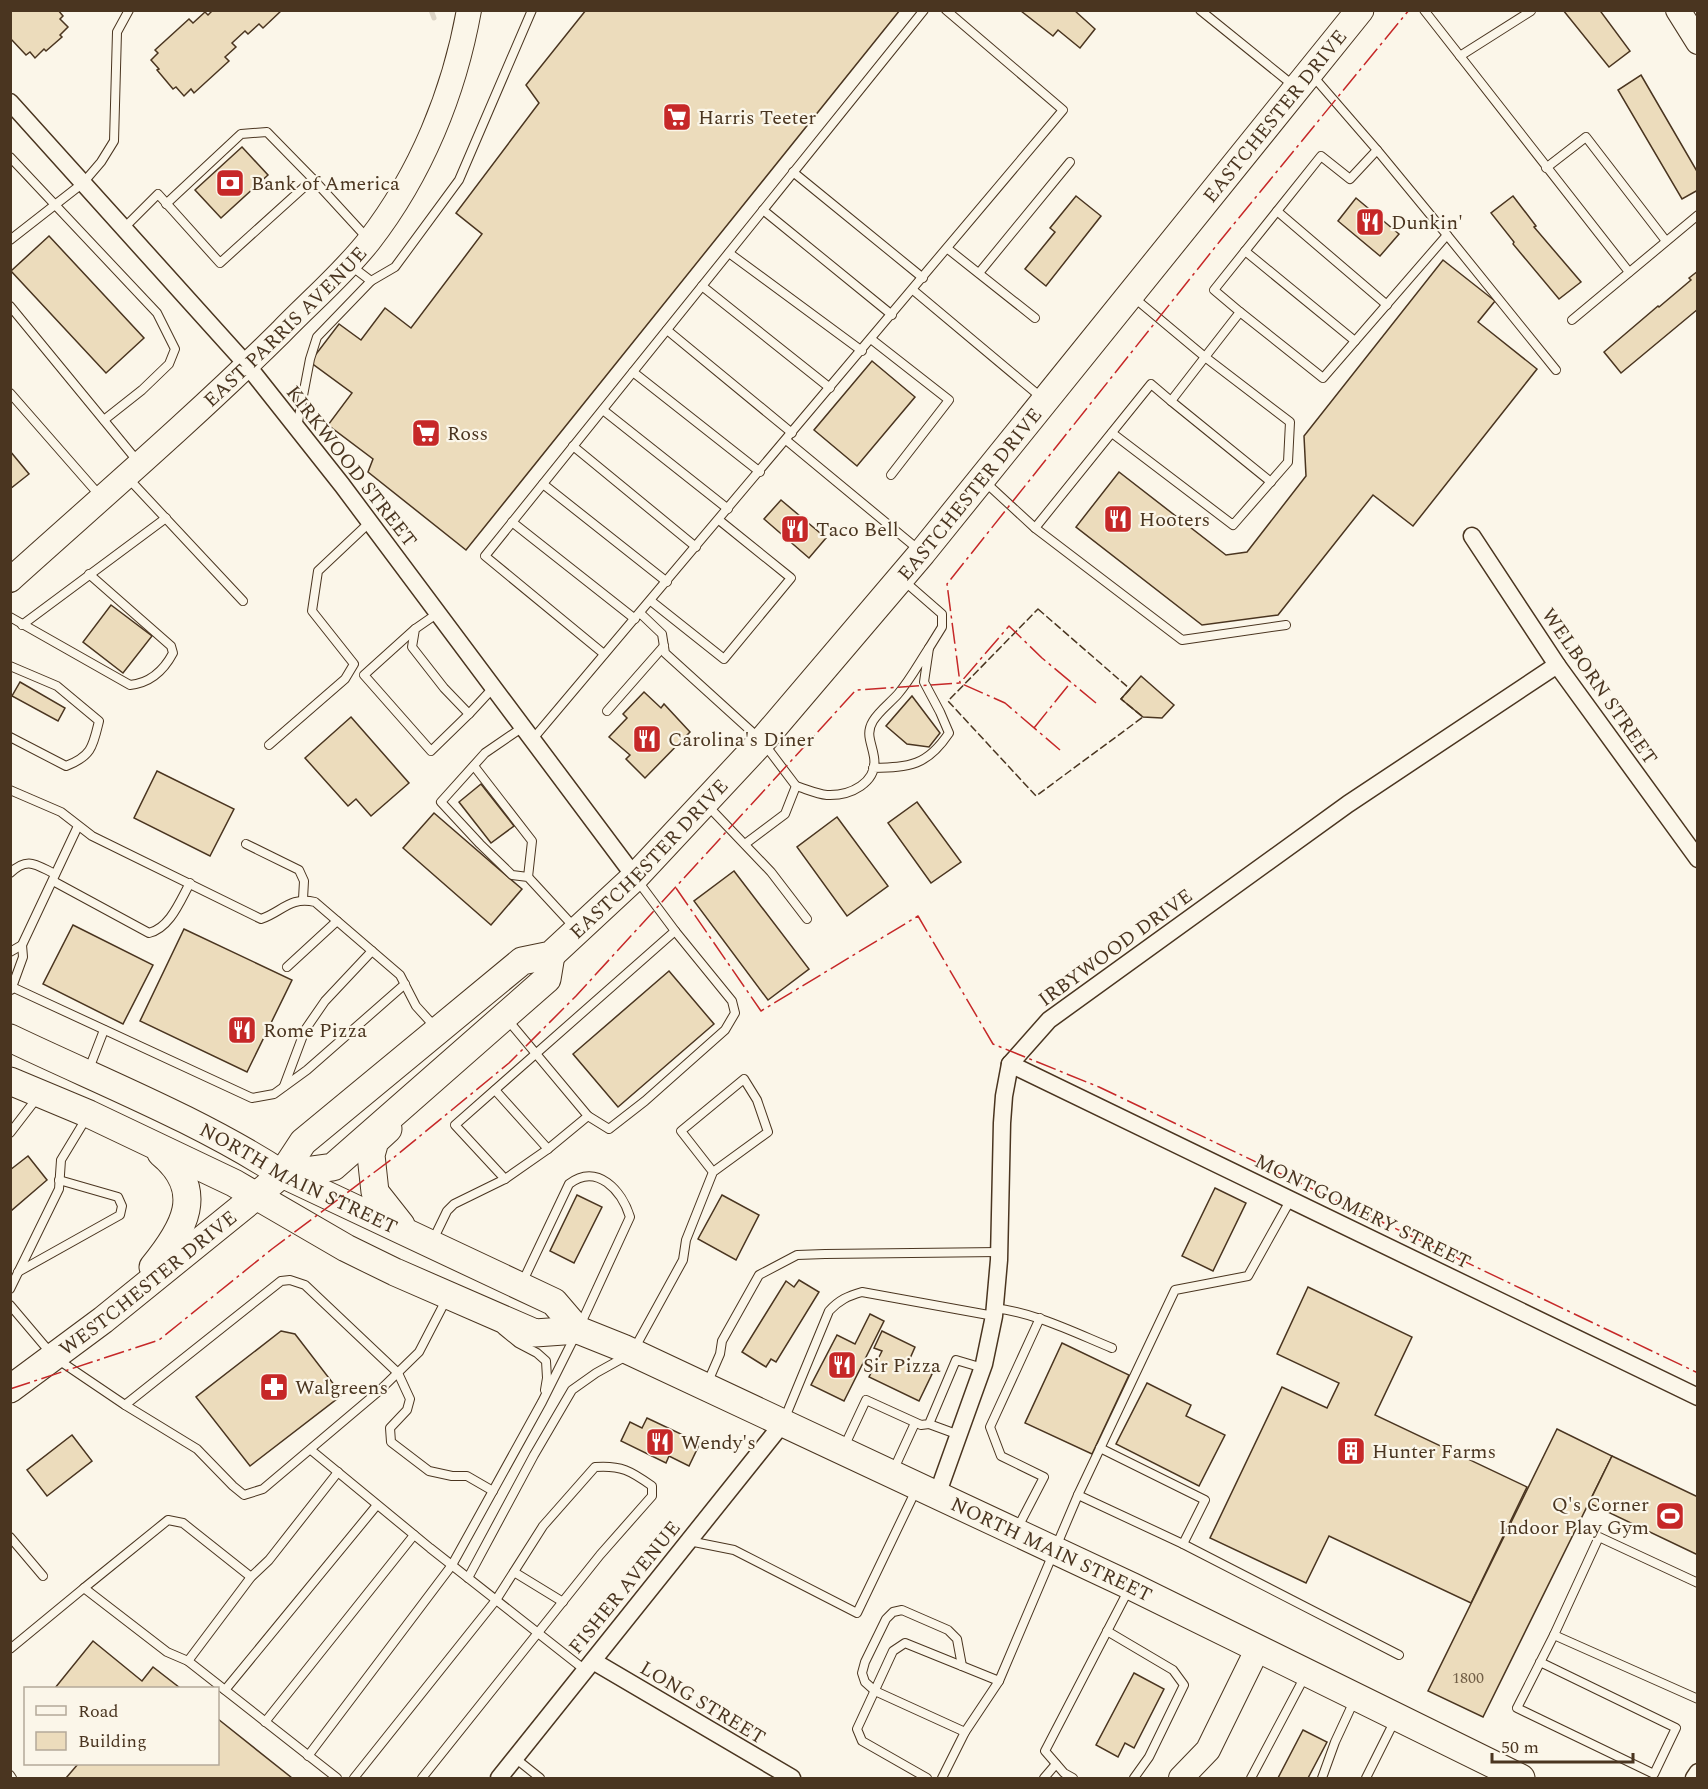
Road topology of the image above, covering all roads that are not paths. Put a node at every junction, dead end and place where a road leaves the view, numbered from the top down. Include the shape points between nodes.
1 (129, 10) edge
2 (469, 10) edge
3 (532, 10) edge
4 (924, 10) edge
5 (946, 10) edge
6 (1200, 10) edge
7 (1360, 10) edge
8 (1424, 10) edge
9 (1678, 10) edge
10 (1531, 11) edge
11 (1698, 42) edge
12 (1460, 56) junction
13 (1303, 80) junction
14 (10, 102) edge
15 (1377, 150) junction
16 (10, 157) edge
17 (1070, 162) dead end
18 (19, 166) junction
19 (1546, 168) junction
20 (794, 172) junction
21 (10, 173) edge
22 (313, 179) junction
23 (83, 183) junction
24 (166, 204) junction
25 (55, 205) junction
26 (763, 210) junction
27 (1277, 211) junction
28 (1698, 215) edge
29 (124, 228) junction
30 (1447, 235) junction
31 (10, 240) edge
32 (369, 240) junction
33 (1666, 241) junction
34 (948, 249) junction
35 (1245, 251) junction
36 (729, 253) junction
37 (349, 264) junction
38 (1629, 272) junction
39 (979, 273) junction
40 (923, 278) junction
41 (371, 281) junction
42 (702, 286) junction
43 (913, 290) junction
44 (1129, 295) junction
45 (1387, 304) junction
46 (10, 306) edge
47 (1240, 312) junction
48 (892, 315) junction
49 (1035, 318) dead end
50 (1572, 320) dead end
51 (667, 330) junction
52 (871, 339) junction
53 (1355, 341) junction
54 (862, 351) junction
55 (1206, 357) junction
56 (247, 365) junction
57 (1556, 370) dead end
58 (633, 372) junction
59 (830, 388) junction
60 (10, 393) edge
61 (1045, 400) junction
62 (1171, 401) junction
63 (603, 410) junction
64 (104, 420) junction
65 (297, 428) junction
66 (1112, 433) junction
67 (789, 436) junction
68 (573, 446) junction
69 (132, 470) junction
70 (760, 472) junction
71 (891, 475) dead end
72 (982, 478) junction
73 (1271, 482) junction
74 (543, 484) junction
75 (101, 498) junction
76 (728, 509) junction
77 (166, 518) junction
78 (719, 520) junction
79 (370, 522) junction
80 (512, 522) junction
81 (1035, 528) junction
82 (1472, 536) dead end
83 (696, 547) junction
84 (922, 552) junction
85 (89, 574) junction
86 (900, 578) junction
87 (10, 580) edge
88 (667, 582) junction
89 (243, 601) dead end
90 (651, 601) junction
91 (438, 613) junction
92 (638, 616) junction
93 (10, 617) edge
94 (22, 625) junction
95 (1286, 625) dead end
96 (415, 629) junction
97 (664, 646) junction
98 (929, 648) junction
99 (604, 654) junction
100 (354, 664) junction
101 (1557, 665) junction
102 (10, 666) edge
103 (364, 675) junction
104 (494, 688) junction
105 (607, 711) dead end
106 (469, 714) junction
107 (527, 733) junction
108 (10, 737) edge
109 (762, 741) junction
110 (270, 745) dead end
111 (474, 766) junction
112 (873, 768) junction
113 (796, 786) junction
114 (10, 790) edge
115 (705, 802) junction
116 (78, 826) junction
117 (246, 844) dead end
118 (745, 844) junction
119 (1698, 859) edge
120 (10, 873) edge
121 (54, 877) junction
122 (528, 877) junction
123 (635, 877) junction
124 (189, 884) junction
125 (303, 899) junction
126 (807, 920) dead end
127 (337, 921) junction
128 (578, 930) junction
129 (675, 931) junction
130 (21, 945) junction
131 (372, 951) junction
132 (10, 952) edge
133 (551, 955) junction
134 (287, 967) dead end
135 (405, 984) junction
136 (11, 989) edge
137 (505, 1017) junction
138 (104, 1030) junction
139 (438, 1030) junction
140 (10, 1038) edge
141 (536, 1053) junction
142 (1010, 1064) junction
143 (87, 1074) junction
144 (10, 1081) edge
145 (284, 1087) junction
146 (423, 1089) junction
147 (495, 1090) junction
148 (41, 1093) junction
149 (88, 1114) junction
150 (588, 1116) junction
151 (12, 1130) edge
152 (151, 1144) junction
153 (548, 1149) junction
154 (713, 1172) junction
155 (282, 1174) junction
156 (505, 1179) junction
157 (59, 1180) junction
158 (256, 1196) junction
159 (1291, 1199) junction
160 (405, 1231) junction
161 (431, 1243) junction
162 (999, 1252) junction
163 (18, 1272) junction
164 (520, 1286) junction
165 (10, 1289) edge
166 (460, 1300) junction
167 (10, 1305) edge
168 (994, 1312) junction
169 (1040, 1318) junction
170 (103, 1320) junction
171 (578, 1330) junction
172 (1112, 1348) dead end
173 (632, 1353) junction
174 (54, 1357) junction
175 (983, 1368) junction
176 (398, 1373) junction
177 (705, 1387) junction
178 (10, 1389) edge
179 (1698, 1397) edge
180 (542, 1402) junction
181 (125, 1405) junction
182 (783, 1423) junction
183 (915, 1423) junction
184 (929, 1424) junction
185 (959, 1435) junction
186 (1100, 1448) junction
187 (311, 1450) junction
188 (842, 1450) junction
189 (338, 1472) junction
190 (891, 1474) junction
191 (493, 1491) junction
192 (928, 1491) junction
193 (1078, 1495) junction
194 (378, 1505) junction
195 (1016, 1532) junction
196 (414, 1535) junction
197 (10, 1537) edge
198 (688, 1541) junction
199 (1183, 1544) junction
200 (1055, 1550) junction
201 (452, 1565) junction
202 (514, 1572) junction
203 (43, 1576) dead end
204 (251, 1577) junction
205 (468, 1578) junction
206 (1698, 1583) edge
207 (1130, 1586) junction
208 (84, 1588) junction
209 (496, 1600) junction
210 (563, 1602) junction
211 (1107, 1631) junction
212 (538, 1633) junction
213 (1554, 1635) junction
214 (1258, 1648) junction
215 (10, 1649) edge
216 (1399, 1655) dead end
217 (188, 1661) junction
218 (1540, 1662) junction
219 (589, 1665) junction
220 (962, 1666) junction
221 (1307, 1673) junction
222 (999, 1681) junction
223 (225, 1690) junction
224 (875, 1691) junction
225 (1356, 1697) junction
226 (1698, 1699) edge
227 (1397, 1717) junction
228 (265, 1722) junction
229 (965, 1732) junction
230 (308, 1756) junction
231 (516, 1758) junction
232 (1056, 1764) junction
233 (1698, 1772) edge
234 (337, 1779) edge
235 (354, 1779) edge
236 (422, 1779) edge
237 (499, 1779) edge
238 (540, 1779) edge
239 (792, 1779) edge
240 (927, 1779) edge
241 (942, 1779) edge
242 (1044, 1779) edge
243 (1073, 1779) edge
244 (1134, 1779) edge
245 (1181, 1779) edge
246 (1251, 1779) edge
247 (1322, 1779) edge
248 (1366, 1779) edge
249 (1521, 1779) edge
250 (1694, 1779) edge

1 - 23 lane via 117,32 114,141
2 - 32 street, EAST PARRIS AVENUE via 462,50 442,112 410,178
3 - 41 lane via 459,180 395,267
4 - 20 lane
5 - 34 lane via 1063,110
6 - 13 lane
7 - 13 main road, EASTCHESTER DRIVE
8 - 12 lane
9 - 11 street
10 - 12 lane
12 - 19 lane
13 - 15 lane
13 - 44 main road, EASTCHESTER DRIVE
14 - 23 street, KIRKWOOD STREET
15 - 27 lane via 1350,179 1321,156
15 - 30 lane
16 - 18 lane
17 - 39 lane
18 - 21 lane
18 - 25 lane
19 - 33 lane via 1586,137
19 - 38 lane
20 - 26 lane
20 - 40 lane
22 - 24 lane via 267,132 241,134
22 - 24 lane via 220,263
22 - 32 lane
23 - 25 lane
23 - 29 street, KIRKWOOD STREET
24 - 29 lane via 158,195
25 - 31 lane
25 - 64 lane via 157,313 175,349 169,364
26 - 36 lane
26 - 48 lane
27 - 35 lane
27 - 45 lane
28 - 33 lane
29 - 56 street, KIRKWOOD STREET
30 - 45 lane
30 - 57 lane
32 - 37 street, EAST PARRIS AVENUE
33 - 38 lane
34 - 39 lane
34 - 40 lane
35 - 47 lane via 1214,290
35 - 53 lane
36 - 42 lane
36 - 54 lane
37 - 41 lane
37 - 56 street, EAST PARRIS AVENUE
38 - 50 lane
39 - 49 lane
40 - 43 lane
41 - 65 lane via 317,337
42 - 51 lane
42 - 59 lane
43 - 48 lane
43 - 61 lane
44 - 55 lane
44 - 61 main road, EASTCHESTER DRIVE
45 - 53 lane
46 - 64 lane
47 - 53 lane via 1323,378
47 - 55 lane
48 - 52 lane
51 - 58 lane
51 - 67 lane
52 - 54 lane
52 - 71 lane via 949,400
54 - 59 lane
55 - 62 lane
55 - 73 lane via 1290,422 1288,462
56 - 65 street, KIRKWOOD STREET
56 - 69 street, EAST PARRIS AVENUE
58 - 63 lane
58 - 70 lane
59 - 67 lane
60 - 75 lane
61 - 72 main road, EASTCHESTER DRIVE
62 - 66 lane via 1151,384
62 - 73 lane
63 - 68 lane
63 - 76 lane
64 - 69 lane
65 - 79 street, KIRKWOOD STREET
66 - 73 lane via 1233,525
66 - 81 lane
67 - 70 lane
67 - 84 lane
68 - 74 lane
68 - 83 lane
69 - 75 street, EAST PARRIS AVENUE
69 - 77 lane
70 - 76 lane
72 - 81 lane
72 - 84 main road, EASTCHESTER DRIVE
74 - 80 lane
74 - 88 lane
75 - 87 street, EAST PARRIS AVENUE
76 - 78 lane
77 - 85 lane
77 - 89 lane
78 - 83 lane
78 - 90 lane via 790,578 724,659
79 - 91 street, KIRKWOOD STREET
79 - 100 lane via 318,571 312,611
80 - 92 lane
80 - 99 lane via 485,556
81 - 95 lane via 1182,640
82 - 101 street, WELBORN STREET
83 - 88 lane
84 - 86 main road, EASTCHESTER DRIVE
85 - 94 lane
85 - 94 lane via 171,646 169,661 155,676 130,685
86 - 98 lane via 942,614 942,627
86 - 109 main road, EASTCHESTER DRIVE
88 - 90 lane
90 - 92 lane
91 - 96 lane
91 - 104 street, KIRKWOOD STREET
92 - 97 lane via 662,634
92 - 99 lane
93 - 94 lane
96 - 103 lane
96 - 106 lane via 412,647
97 - 105 lane
97 - 109 lane via 664,653
98 - 112 lane via 899,693 873,721 868,733
98 - 112 lane via 924,682 949,733 940,748 922,761 906,767
99 - 107 lane
100 - 103 lane
100 - 110 lane via 345,679
101 - 119 street, WELBORN STREET
101 - 142 street, IRBYWOOD DRIVE via 1348,804 1049,1020
102 - 108 lane via 57,686 99,721 92,748 80,761 66,766
103 - 106 lane via 431,751
104 - 106 lane
104 - 107 street, KIRKWOOD STREET
107 - 111 lane via 486,753
107 - 123 street, KIRKWOOD STREET
109 - 113 lane
109 - 115 main road, EASTCHESTER DRIVE
111 - 122 lane via 532,841
111 - 122 lane via 441,802 512,875
112 - 113 lane via 860,788 850,793 827,795
113 - 118 lane via 785,814
114 - 116 lane via 61,812
115 - 118 lane
115 - 123 main road, EASTCHESTER DRIVE
116 - 121 lane
116 - 124 lane via 92,837
117 - 125 lane via 299,870 304,881
118 - 126 lane
120 - 121 lane via 20,864 30,862
121 - 124 lane via 149,933 159,931 171,917
121 - 130 lane
122 - 128 lane
123 - 128 main road, EASTCHESTER DRIVE
123 - 129 lane
124 - 125 lane via 261,919
125 - 127 lane via 315,902
127 - 131 lane
127 - 134 lane
128 - 133 main road, EASTCHESTER DRIVE
129 - 141 lane
129 - 150 lane via 732,1001 735,1012 725,1030 609,1129
130 - 132 lane
130 - 136 lane via 23,957
131 - 135 lane
131 - 145 lane via 325,1001 306,1030
133 - 137 main road, EASTCHESTER DRIVE via 547,979
133 - 139 main road, EASTCHESTER DRIVE via 522,961
135 - 139 lane via 416,1006
135 - 145 lane
136 - 138 lane
137 - 141 lane
137 - 146 main road, EASTCHESTER DRIVE
138 - 143 lane
138 - 145 lane via 252,1098 274,1094
139 - 155 main road, EASTCHESTER DRIVE via 303,1142
140 - 143 main road, NORTH MAIN STREET
141 - 147 lane
141 - 150 lane
142 - 159 street, MONTGOMERY STREET
142 - 162 street via 1002,1123
143 - 155 main road, NORTH MAIN STREET via 247,1151
144 - 148 main road, NORTH MAIN STREET
146 - 155 main road, EASTCHESTER DRIVE via 333,1167
146 - 160 main road via 419,1103 375,1141 371,1155 375,1192
147 - 153 lane
147 - 156 lane via 454,1125
148 - 149 main road, NORTH MAIN STREET
148 - 151 lane
149 - 152 main road, NORTH MAIN STREET
149 - 157 lane via 61,1160
150 - 153 lane
152 - 158 main road, NORTH MAIN STREET
152 - 170 main road via 185,1183 185,1219 154,1265
153 - 156 lane
154 - 154 lane via 681,1131 744,1079 757,1100 768,1132
154 - 173 lane via 686,1240 683,1260
155 - 158 main road, WESTCHESTER DRIVE
155 - 160 main road, NORTH MAIN STREET
156 - 161 lane via 454,1204
157 - 163 lane via 56,1196
157 - 163 lane via 118,1197 120,1215
158 - 166 main road, NORTH MAIN STREET via 346,1248
158 - 170 main road, WESTCHESTER DRIVE
159 - 179 street, MONTGOMERY STREET
159 - 186 lane via 1248,1276 1175,1290
160 - 161 main road, NORTH MAIN STREET
161 - 164 main road, NORTH MAIN STREET
162 - 168 street
162 - 177 lane via 797,1255 786,1260 759,1275 722,1341
163 - 165 lane
164 - 171 main road, NORTH MAIN STREET via 554,1302
164 - 171 lane via 569,1184 591,1177 617,1190 630,1217
166 - 171 main road, NORTH MAIN STREET via 535,1333
166 - 176 lane
166 - 180 lane via 546,1361
167 - 174 lane
168 - 169 lane via 1013,1311
168 - 175 street
168 - 182 lane via 862,1292 849,1295 829,1311
169 - 172 lane
169 - 195 lane via 990,1427 1001,1456 1044,1477
170 - 174 main road, WESTCHESTER DRIVE
171 - 173 main road, NORTH MAIN STREET
171 - 180 lane
173 - 177 main road, NORTH MAIN STREET
173 - 205 lane via 572,1390
174 - 178 main road, WESTCHESTER DRIVE
174 - 181 lane
175 - 184 lane via 956,1360
175 - 185 street
176 - 181 lane via 305,1285 281,1281
176 - 187 lane
176 - 191 lane via 410,1399 407,1410 390,1428 391,1442 429,1471 467,1476
177 - 182 main road, NORTH MAIN STREET
180 - 191 lane
181 - 187 lane via 196,1449 244,1495 263,1489
182 - 188 main road, NORTH MAIN STREET
182 - 198 street, FISHER AVENUE
183 - 184 lane
183 - 188 lane via 866,1401
183 - 190 lane
184 - 185 lane
185 - 192 street
186 - 193 lane
186 - 199 lane via 1205,1500
187 - 189 lane
188 - 190 main road, NORTH MAIN STREET
189 - 194 lane
189 - 204 lane via 269,1560
190 - 192 main road, NORTH MAIN STREET
191 - 201 lane
192 - 195 main road, NORTH MAIN STREET
192 - 198 lane via 857,1612 734,1550
193 - 199 lane
193 - 200 lane
194 - 196 lane
194 - 223 lane
195 - 200 main road, NORTH MAIN STREET
196 - 201 lane
196 - 228 lane
197 - 203 lane
198 - 219 street, FISHER AVENUE
199 - 216 lane
200 - 207 main road, NORTH MAIN STREET
200 - 222 lane
201 - 205 lane
201 - 230 lane
202 - 209 lane
202 - 210 lane
202 - 210 lane via 543,1526 595,1467 614,1466 631,1472 652,1486 652,1496
204 - 208 lane via 183,1523 168,1520
204 - 217 lane
205 - 209 lane
206 - 213 lane via 1599,1537
207 - 211 lane
207 - 214 main road, NORTH MAIN STREET
208 - 215 lane
208 - 217 lane via 167,1652
209 - 212 lane
209 - 235 lane
210 - 212 lane
211 - 232 lane via 1044,1751
211 - 244 lane via 1173,1670 1184,1685
212 - 219 lane
212 - 236 lane
213 - 218 lane
213 - 226 lane
214 - 221 main road, NORTH MAIN STREET
214 - 245 street via 1208,1749
217 - 223 lane
218 - 218 lane via 1676,1728 1654,1774 1517,1708
219 - 231 street, FISHER AVENUE
219 - 239 street, LONG STREET
220 - 222 lane
220 - 224 lane via 905,1643 893,1650
220 - 224 lane via 957,1639 948,1630 902,1610 893,1612 886,1619 862,1673
221 - 225 main road, NORTH MAIN STREET
221 - 246 lane
222 - 229 lane
223 - 228 lane
224 - 229 lane
224 - 240 lane via 857,1729 862,1741
225 - 227 main road, NORTH MAIN STREET
225 - 247 lane
227 - 248 lane
227 - 249 main road, NORTH MAIN STREET via 1485,1766
228 - 230 lane
229 - 241 lane
230 - 234 lane
231 - 237 street, FISHER AVENUE
231 - 238 lane
232 - 242 lane
232 - 243 lane
233 - 250 street

